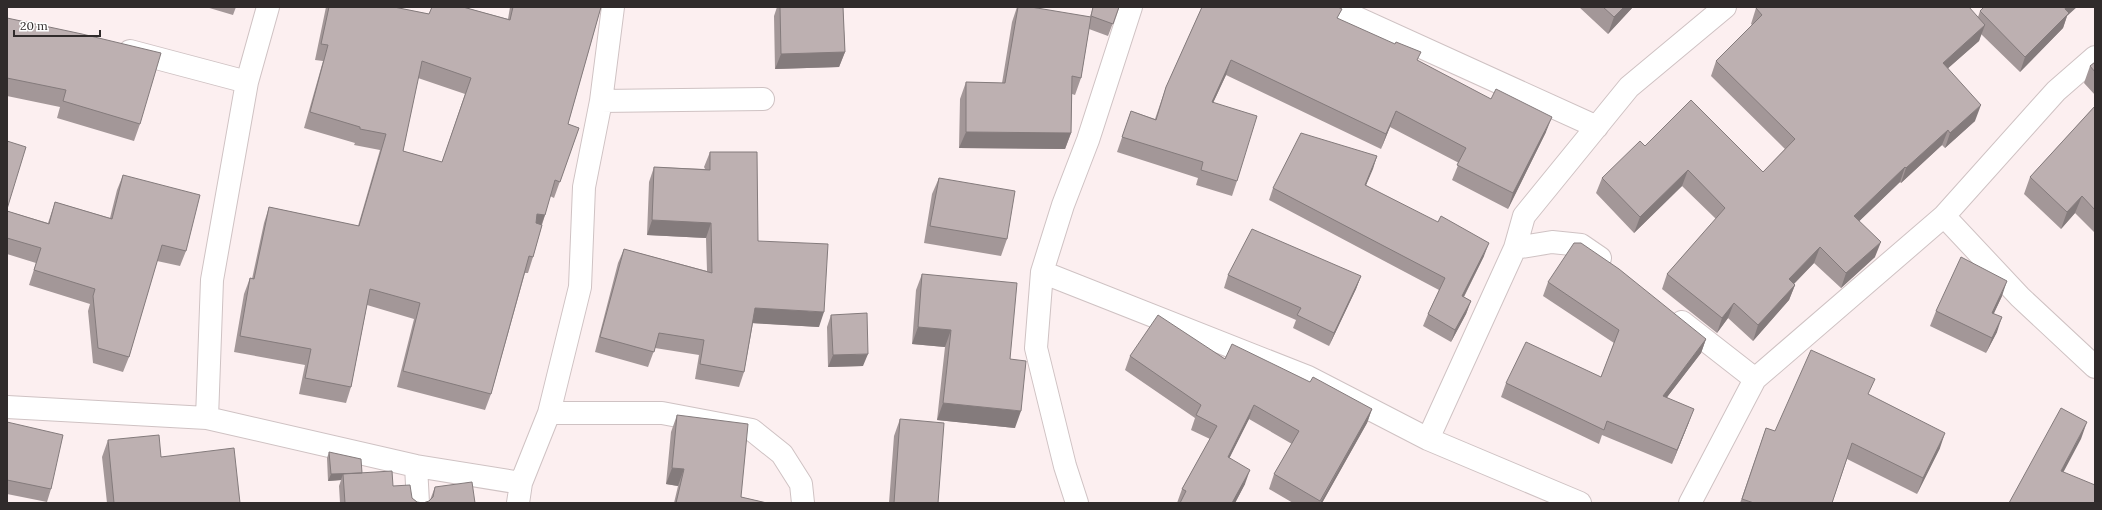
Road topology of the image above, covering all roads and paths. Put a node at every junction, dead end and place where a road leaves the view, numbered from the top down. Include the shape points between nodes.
1 (268, 7) edge
2 (613, 7) edge
3 (1131, 7) edge
4 (1333, 7) edge
5 (1725, 7) edge
6 (112, 46) edge
7 (2095, 57) edge
8 (247, 82) junction
9 (763, 99) dead end
10 (601, 101) junction
11 (1596, 127) junction
12 (1944, 216) junction
13 (1516, 248) junction
14 (1615, 269) edge
15 (1042, 272) junction
16 (1664, 307) edge
17 (2095, 367) edge
18 (1755, 379) junction
19 (7, 407) edge
20 (548, 413) junction
21 (207, 418) junction
22 (1428, 440) junction
23 (416, 466) junction
24 (520, 493) edge
25 (418, 503) edge
26 (803, 503) edge
27 (1077, 503) edge
28 (1580, 503) edge
29 (1690, 503) edge

1 - 8 street
2 - 10 street
3 - 15 street
4 - 11 street
5 - 11 street via 1629,87
6 - 8 street
7 - 12 street via 2056,91
8 - 21 street via 212,280
9 - 10 street
10 - 20 street via 584,187 580,287
11 - 13 street via 1524,216
12 - 17 street via 2020,297
12 - 18 street
13 - 14 street via 1552,242 1581,244
13 - 22 street
15 - 22 street via 1308,378
15 - 27 street via 1036,348 1065,466
16 - 18 street
18 - 29 street
19 - 21 street
20 - 24 street
20 - 26 street via 662,413 752,430 782,454 801,484
21 - 23 street
22 - 28 street
23 - 24 street
23 - 25 street

